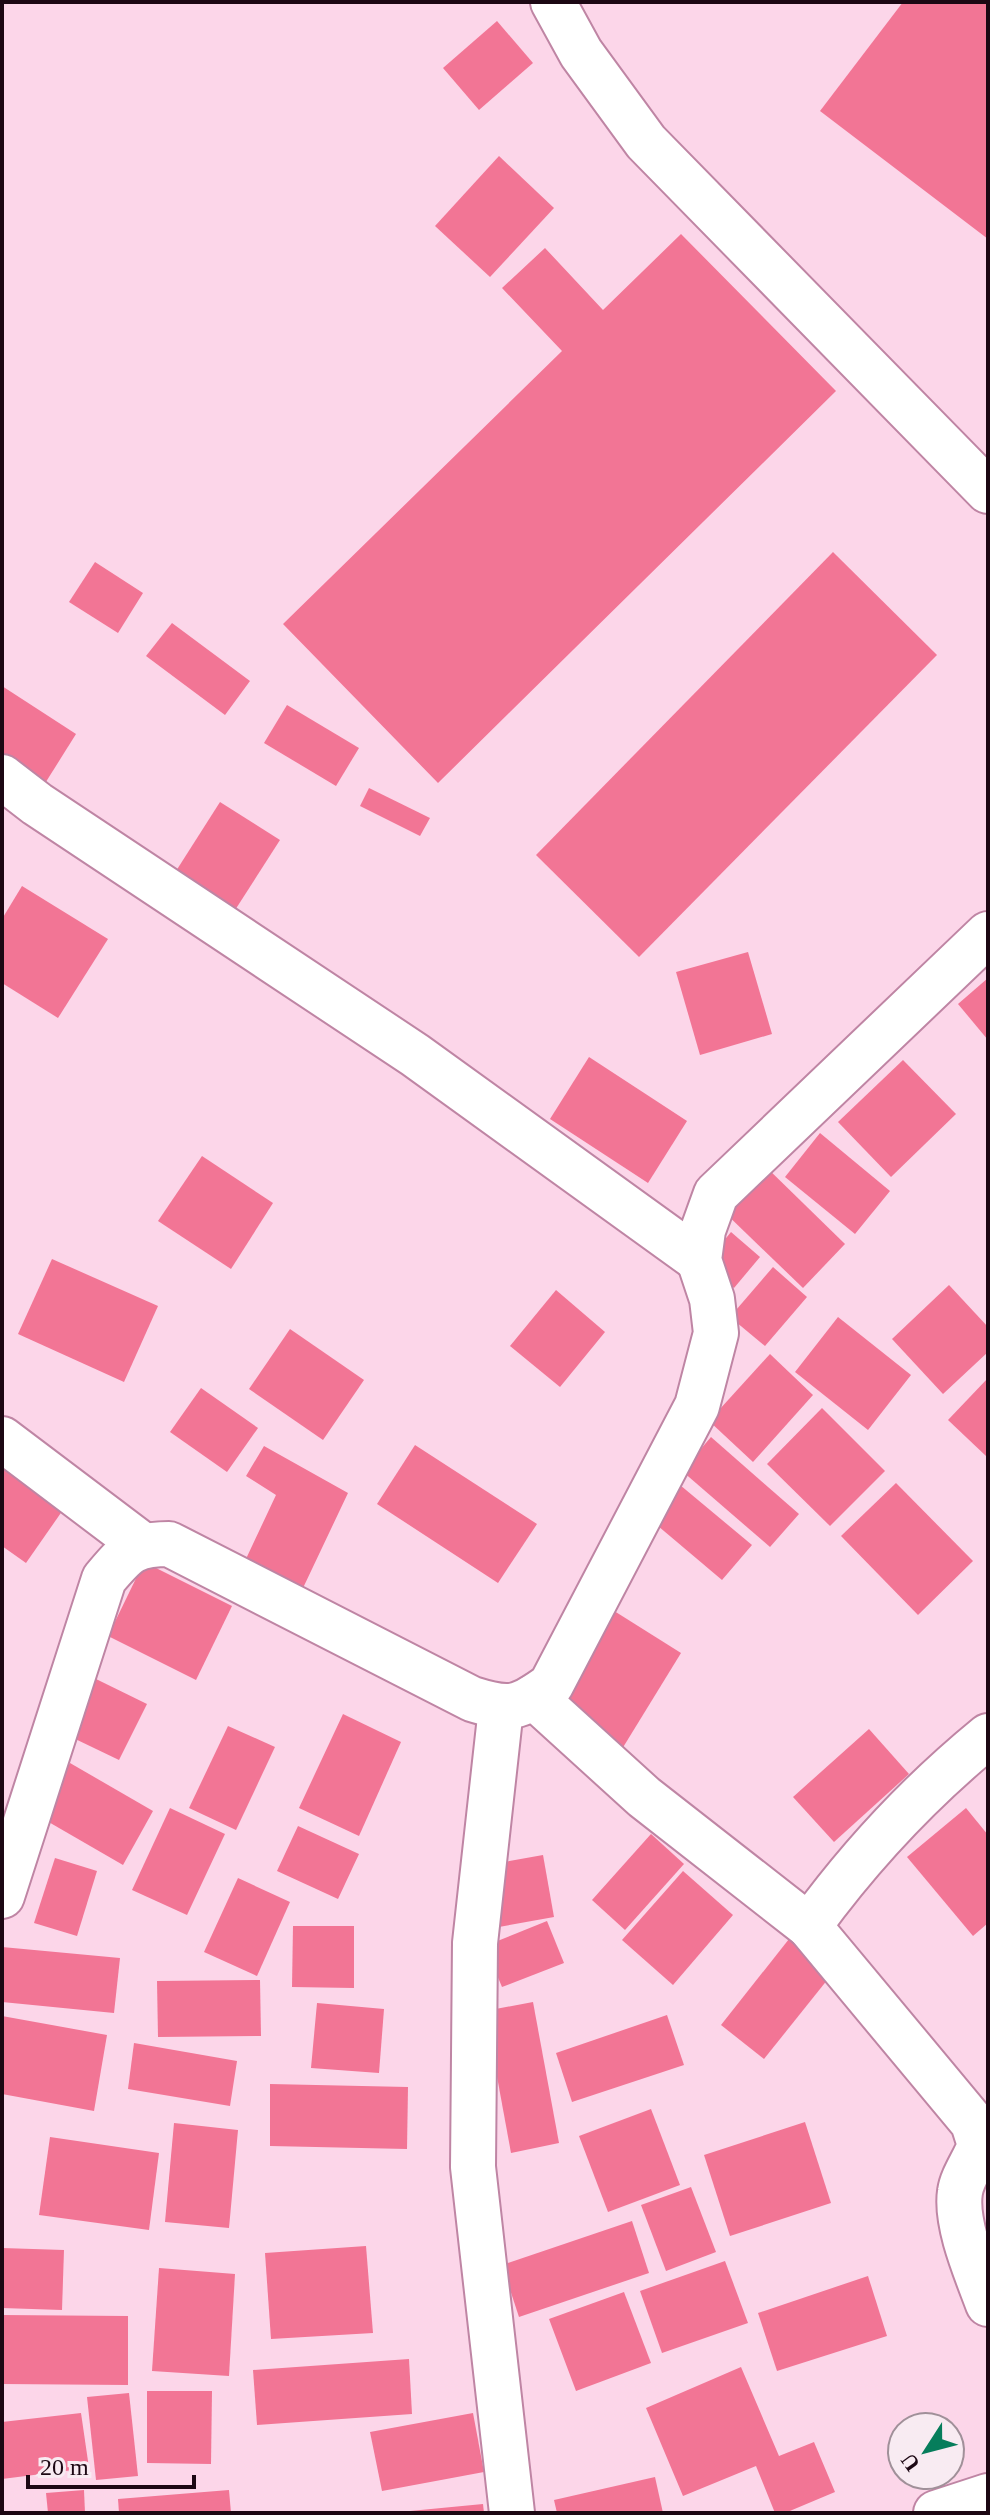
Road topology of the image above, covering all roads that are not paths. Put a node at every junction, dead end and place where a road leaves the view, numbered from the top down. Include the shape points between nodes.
1 (553, 2) edge
2 (988, 491) edge
3 (2, 777) edge
4 (988, 934) edge
5 (699, 1260) junction
6 (2, 1439) edge
7 (141, 1544) junction
8 (517, 1703) junction
9 (988, 1736) edge
10 (2, 1896) edge
11 (809, 1926) junction
12 (988, 2304) edge
13 (988, 2496) edge
14 (512, 2513) edge
15 (936, 2513) edge

1 - 2 street via 581,53 646,142
3 - 5 street via 415,1055
4 - 5 street via 716,1194
5 - 8 street via 716,1333 697,1406 551,1685
6 - 7 street
7 - 8 street via 169,1544 472,1699
7 - 10 street via 104,1579
8 - 11 street
8 - 14 street via 475,1943 473,2167
9 - 11 street via 949,1768 844,1880
11 - 12 street via 973,2123 980,2145 960,2190 960,2208
13 - 15 street

